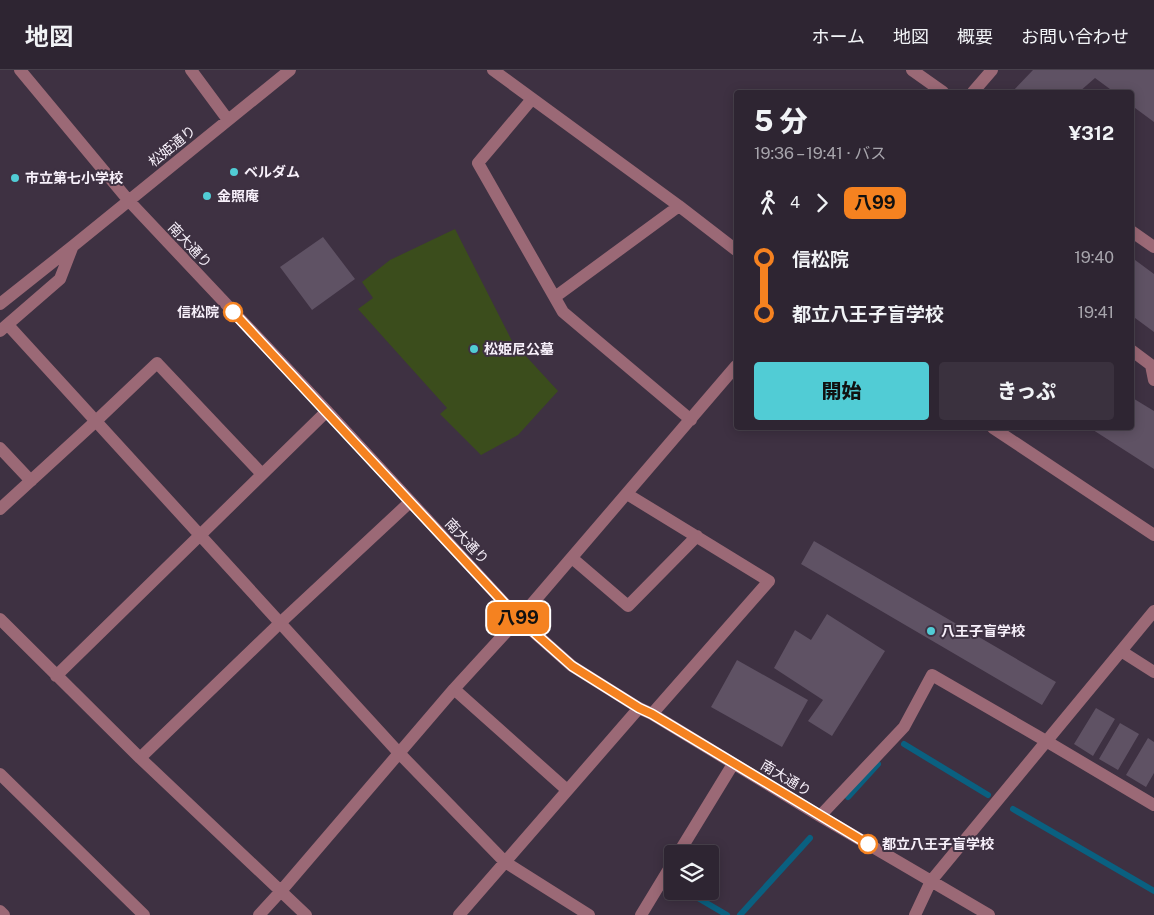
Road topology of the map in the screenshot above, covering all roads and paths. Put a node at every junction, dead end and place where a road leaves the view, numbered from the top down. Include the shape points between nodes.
1 (20, 70) edge
2 (192, 70) edge
3 (290, 70) edge
4 (493, 70) edge
5 (912, 70) edge
6 (992, 70) edge
7 (940, 90) edge
8 (975, 90) edge
9 (532, 100) junction
10 (228, 120) junction
11 (129, 200) junction
12 (679, 206) junction
13 (1134, 233) edge
14 (73, 246) junction
15 (734, 248) edge
16 (1154, 248) edge
17 (555, 297) junction
18 (1, 302) edge
19 (4, 328) edge
20 (1134, 352) edge
21 (734, 368) edge
22 (1154, 380) edge
23 (327, 411) junction
24 (691, 420) junction
25 (96, 422) junction
26 (996, 430) edge
27 (0, 448) edge
28 (262, 474) junction
29 (31, 481) junction
30 (628, 494) junction
31 (410, 502) junction
32 (0, 509) edge
33 (1154, 534) edge
34 (200, 535) junction
35 (697, 536) junction
36 (572, 558) junction
37 (1154, 611) edge
38 (0, 619) edge
39 (519, 619) junction
40 (280, 623) junction
41 (1121, 651) junction
42 (1154, 672) edge
43 (56, 676) junction
44 (454, 689) junction
45 (639, 708) junction
46 (652, 714) junction
47 (1046, 741) junction
48 (399, 753) junction
49 (140, 758) junction
50 (733, 764) junction
51 (0, 774) edge
52 (567, 790) junction
53 (1154, 805) edge
54 (820, 816) junction
55 (684, 845) edge
56 (505, 862) junction
57 (664, 877) edge
58 (932, 881) junction
59 (281, 891) junction
60 (0, 911) edge
61 (4, 915) edge
62 (144, 915) edge
63 (259, 915) edge
64 (306, 915) edge
65 (459, 915) edge
66 (589, 915) edge
67 (641, 915) edge
68 (914, 915) edge
69 (989, 915) edge

1 - 11 street, 南大通り
2 - 10 street
3 - 10 street, 松姫通り
4 - 9 street
5 - 7 street
6 - 8 street
9 - 12 street
9 - 17 street via 478,163
10 - 11 street, 松姫通り
11 - 14 street, 松姫通り
11 - 23 street, 南大通り
12 - 15 street
12 - 17 street
13 - 16 street
14 - 18 street, 松姫通り
14 - 19 street via 60,279
17 - 24 street via 563,312
19 - 25 street
20 - 22 street via 1151,365
21 - 24 street
23 - 28 street
23 - 31 street, 南大通り
24 - 30 street
25 - 28 street via 157,364
25 - 29 street
25 - 34 street
26 - 33 street
27 - 29 street
28 - 34 street
29 - 32 street
30 - 35 street
30 - 36 street
31 - 39 street, 南大通り
31 - 40 street
34 - 40 street
34 - 43 street
35 - 36 street via 628,606
35 - 46 street via 770,581
36 - 39 street
37 - 41 street
38 - 43 street
39 - 44 street
39 - 45 street, 南大通り via 572,666
40 - 48 street
40 - 49 street
41 - 42 street
41 - 47 street
43 - 49 street
44 - 48 street
44 - 52 street
45 - 46 street, 南大通り
45 - 52 street
46 - 50 street, 南大通り
47 - 53 street
47 - 54 street via 932,675 904,727
47 - 58 street
48 - 56 street
48 - 59 street
49 - 59 street
50 - 54 street, 南大通り
50 - 55 street
51 - 62 street
52 - 56 street
54 - 58 street, 南大通り
56 - 65 street
56 - 66 street
57 - 67 street
58 - 68 street
58 - 69 street, 南大通り
59 - 63 street
59 - 64 street
60 - 61 street

